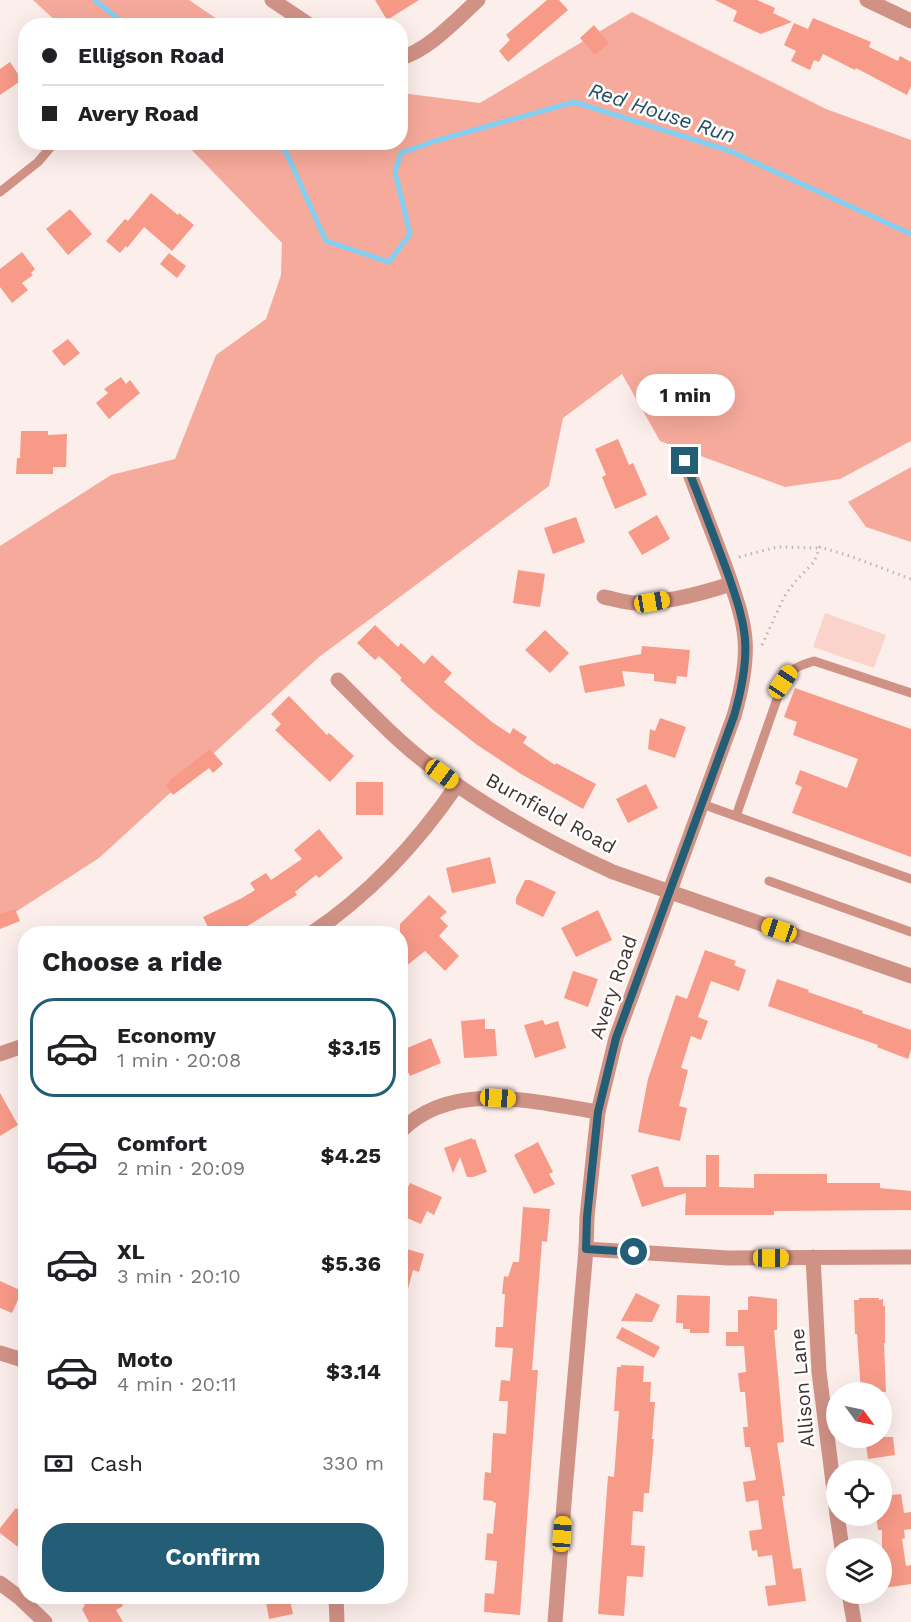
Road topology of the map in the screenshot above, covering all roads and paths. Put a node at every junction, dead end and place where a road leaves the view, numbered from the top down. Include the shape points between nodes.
1 (272, 0) edge
2 (478, 0) edge
3 (867, 0) edge
4 (299, 18) edge
5 (911, 21) edge
6 (408, 56) edge
7 (48, 150) edge
8 (0, 192) edge
9 (685, 461) dead end
10 (820, 547) junction
11 (723, 562) junction
12 (911, 579) edge
13 (731, 584) junction
14 (604, 597) dead end
15 (762, 645) dead end
16 (338, 680) dead end
17 (911, 693) edge
18 (457, 784) junction
19 (702, 804) junction
20 (736, 816) junction
21 (911, 879) edge
22 (770, 881) dead end
23 (669, 891) junction
24 (321, 926) edge
25 (911, 933) edge
26 (911, 976) edge
27 (18, 1048) edge
28 (0, 1054) edge
29 (598, 1112) junction
30 (408, 1125) edge
31 (586, 1249) junction
32 (813, 1257) junction
33 (911, 1257) edge
34 (0, 1353) edge
35 (18, 1359) edge
36 (830, 1460) edge
37 (0, 1583) edge
38 (18, 1596) edge
39 (26, 1604) edge
40 (337, 1604) edge
41 (851, 1604) edge
42 (45, 1622) edge
43 (338, 1622) edge
44 (555, 1622) edge
45 (854, 1622) edge

1 - 4 street
2 - 6 street
3 - 5 street
7 - 8 lane
9 - 11 street, Avery Road
10 - 11 path via 777,547
10 - 12 path
10 - 15 path via 814,562 784,597
11 - 13 street, Avery Road
13 - 14 street via 652,602
13 - 19 street, Avery Road via 743,618 744,669 734,716
16 - 18 street, Burnfield Road via 427,763
17 - 20 lane via 814,661 790,672 783,682
18 - 23 street, Burnfield Road via 578,856
18 - 24 street via 413,843 381,877
19 - 20 lane
19 - 23 street, Avery Road
20 - 21 lane
22 - 25 lane
23 - 26 street, Burnfield Road
23 - 29 street, Avery Road via 616,1038
27 - 28 street
29 - 30 street via 520,1099 484,1099 451,1104
29 - 31 street, Avery Road
31 - 32 street via 728,1258
31 - 44 street, Avery Road
32 - 33 street
32 - 36 street, Allison Lane via 819,1372
34 - 35 street
37 - 38 street
39 - 42 street
40 - 43 street
41 - 45 street

